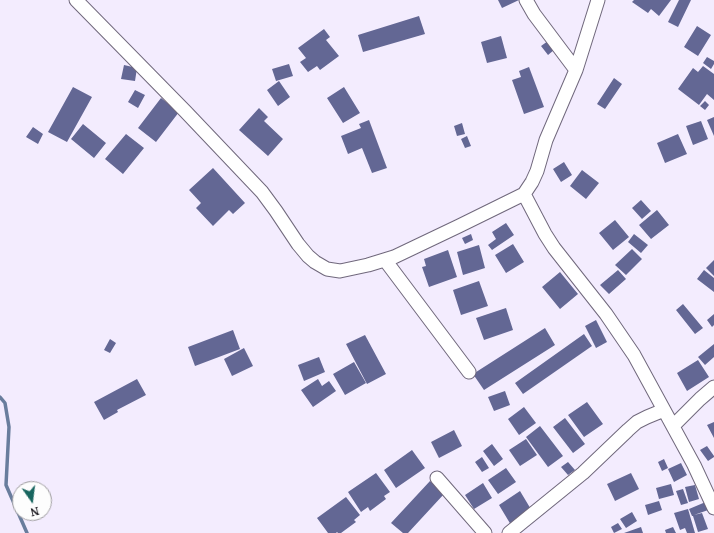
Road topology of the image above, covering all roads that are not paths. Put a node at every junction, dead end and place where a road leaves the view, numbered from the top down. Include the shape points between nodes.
1 (76, 0) edge
2 (526, 0) edge
3 (598, 0) edge
4 (576, 70) junction
5 (524, 194) junction
6 (385, 260) junction
7 (469, 372) dead end
8 (714, 387) edge
9 (664, 410) junction
10 (672, 426) junction
11 (437, 478) dead end
12 (714, 508) edge
13 (485, 533) edge
14 (509, 533) edge

1 - 6 street via 262,192 298,244 312,259 327,269 340,271
2 - 4 street
3 - 4 street
4 - 5 street via 546,140 537,171
5 - 6 street
5 - 9 street via 554,248 606,314 634,355
6 - 7 street
8 - 10 street
9 - 10 street
9 - 14 street via 628,430 583,472
10 - 12 street
11 - 13 street

